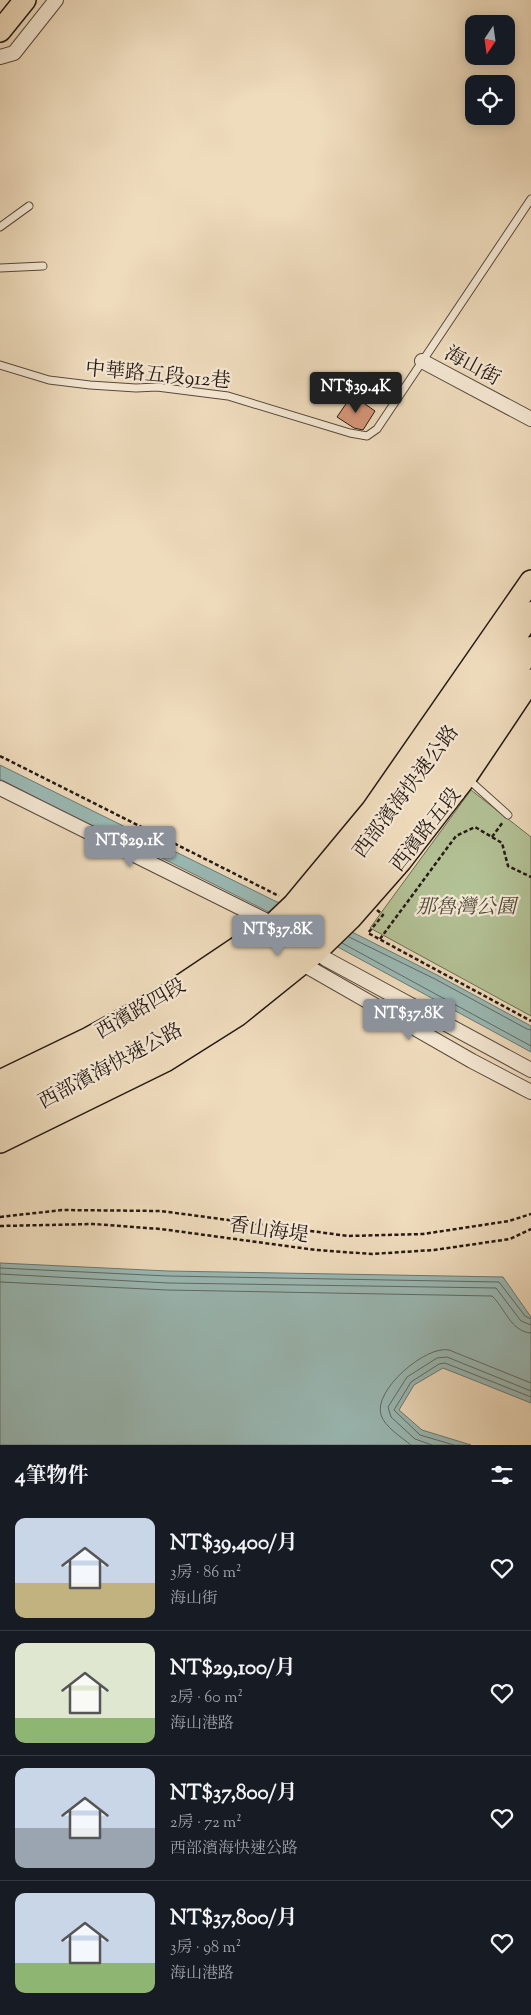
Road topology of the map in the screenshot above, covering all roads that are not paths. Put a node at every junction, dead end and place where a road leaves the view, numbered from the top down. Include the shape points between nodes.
1 (25, 0) edge
2 (56, 0) edge
3 (0, 32) edge
4 (0, 57) edge
5 (531, 199) edge
6 (29, 206) dead end
7 (0, 227) edge
8 (43, 266) dead end
9 (0, 268) edge
10 (422, 361) junction
11 (0, 365) edge
12 (531, 419) edge
13 (531, 580) edge
14 (531, 613) edge
15 (531, 648) edge
16 (531, 680) edge
17 (466, 777) junction
18 (0, 788) edge
19 (508, 815) road end
20 (296, 944) junction
21 (475, 1040) junction
22 (464, 1056) junction
23 (531, 1070) edge
24 (0, 1081) edge
25 (531, 1092) edge
26 (0, 1100) edge
27 (0, 1121) edge
28 (0, 1142) edge

1 - 3 main road
2 - 4 street via 14,53
5 - 10 lane
6 - 7 lane
8 - 9 lane
10 - 11 lane, 中華路五段912巷 via 377,429 367,436 228,396 157,387 115,387 59,381
10 - 12 street, 海山街
13 - 20 main road via 372,810 294,904
14 - 20 highway, 西部濱海快速公路 via 428,766
15 - 20 highway, 西部濱海快速公路 via 397,840
16 - 17 main road, 西濱路五段
17 - 19 lane
17 - 20 main road, 西濱路五段 via 401,861 350,919
18 - 20 street
20 - 21 street
20 - 22 street
20 - 24 main road, 西濱路四段 via 167,995 89,1038
20 - 26 highway, 西部濱海快速公路 via 90,1057
20 - 27 highway, 西部濱海快速公路 via 259,978 185,1027 98,1075
20 - 28 main road via 238,1015 165,1061
21 - 22 street
21 - 23 street
22 - 25 street

